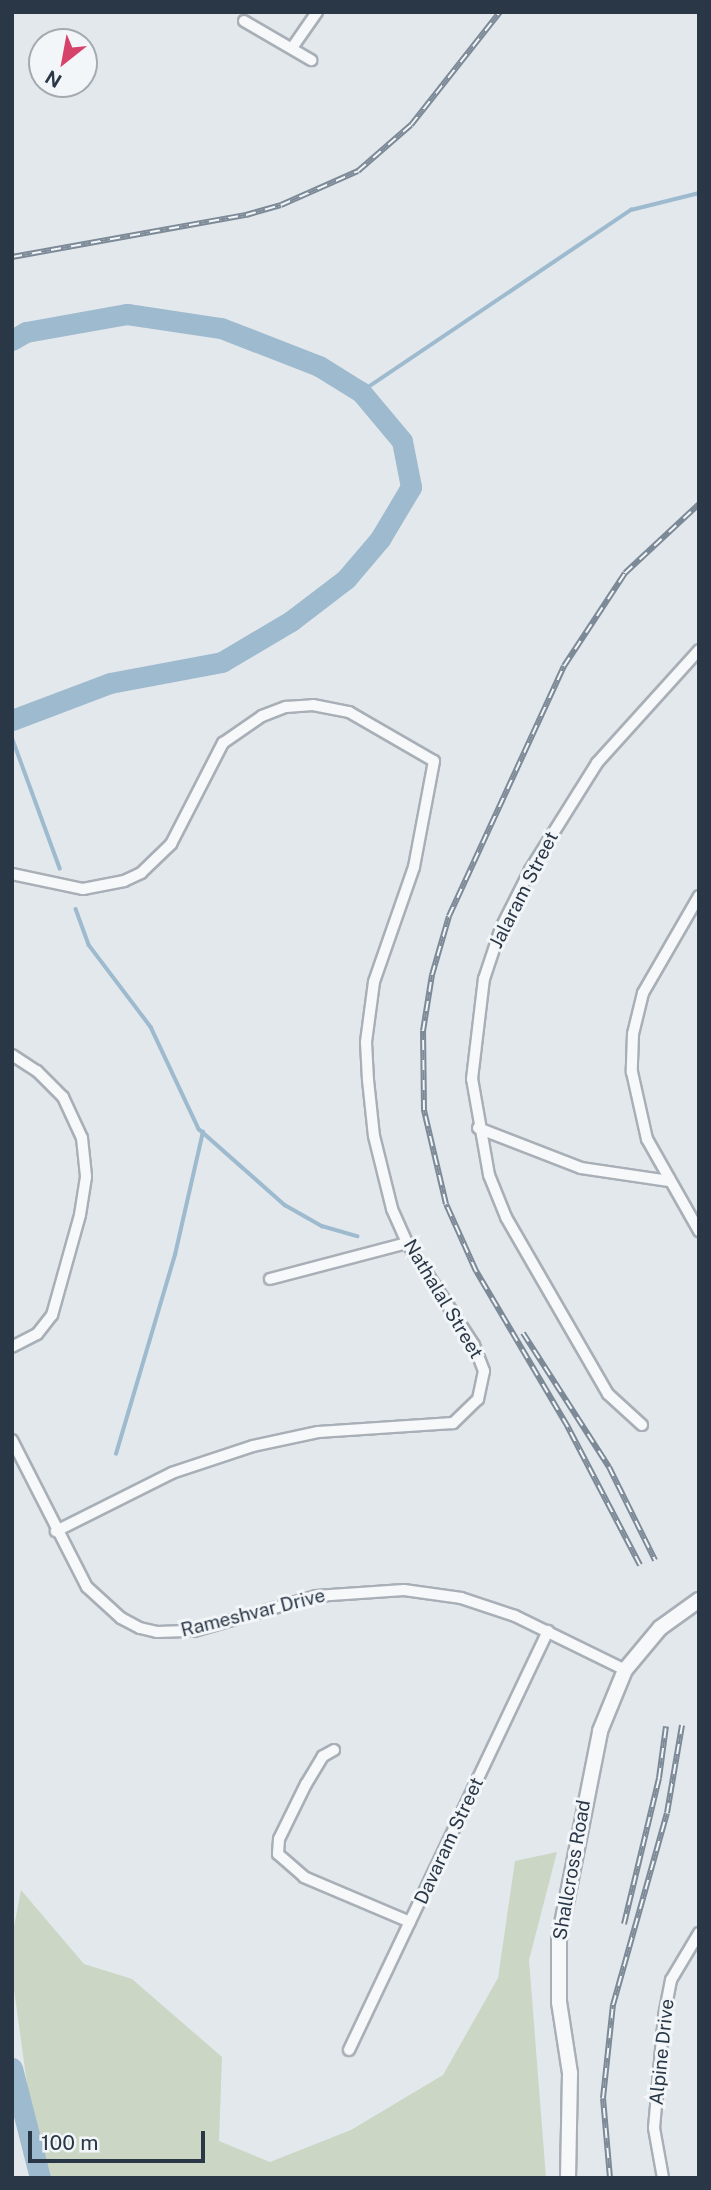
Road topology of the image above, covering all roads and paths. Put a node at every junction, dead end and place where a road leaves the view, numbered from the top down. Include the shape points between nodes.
1 (317, 12) edge
2 (244, 21) dead end
3 (292, 48) junction
4 (312, 60) dead end
5 (699, 650) edge
6 (12, 874) edge
7 (699, 896) edge
8 (12, 1055) edge
9 (478, 1128) junction
10 (669, 1181) junction
11 (699, 1231) edge
12 (407, 1242) junction
13 (270, 1279) dead end
14 (12, 1347) edge
15 (642, 1425) dead end
16 (12, 1440) edge
17 (18, 1465) edge
18 (56, 1531) junction
19 (699, 1600) edge
20 (548, 1631) junction
21 (625, 1670) junction
22 (334, 1750) dead end
23 (410, 1922) junction
24 (699, 1933) edge
25 (349, 2050) dead end
26 (568, 2178) edge
27 (663, 2178) edge

1 - 3 street
2 - 3 street
3 - 4 street
5 - 9 street, Jalaram Street via 597,763 505,919 484,979 476,1022 472,1079
6 - 12 street, Nathalal Street via 83,888 141,873 171,845 223,743 255,719 285,708 313,705 349,712 434,761 421,843 374,982 366,1042 382,1180
7 - 10 street via 643,993 634,1034 637,1105 647,1139
8 - 14 street via 37,1071 63,1097 82,1138 86,1177 52,1315 37,1334
9 - 10 street via 581,1168
9 - 15 street, Jalaram Street via 489,1175 533,1270 608,1394
10 - 11 street
12 - 13 street
12 - 18 street, Nathalal Street via 482,1362 482,1390 463,1416 440,1425 318,1432 253,1446 172,1473
16 - 17 street, Rameshvar Drive
17 - 18 street, Rameshvar Drive
18 - 20 street, Rameshvar Drive via 87,1587 103,1604 121,1618 157,1632 194,1631 316,1596 363,1590 461,1598
19 - 21 street, Shallcross Road via 660,1628
20 - 21 street, Rameshvar Drive
20 - 23 street, Davaram Street
21 - 26 street, Shallcross Road via 600,1731 559,1940 558,1989 570,2073
22 - 23 street via 323,1756 306,1784 279,1839 278,1854 304,1877
23 - 25 street, Davaram Street
24 - 27 street, Alpine Drive via 680,1959 665,2008 654,2128

